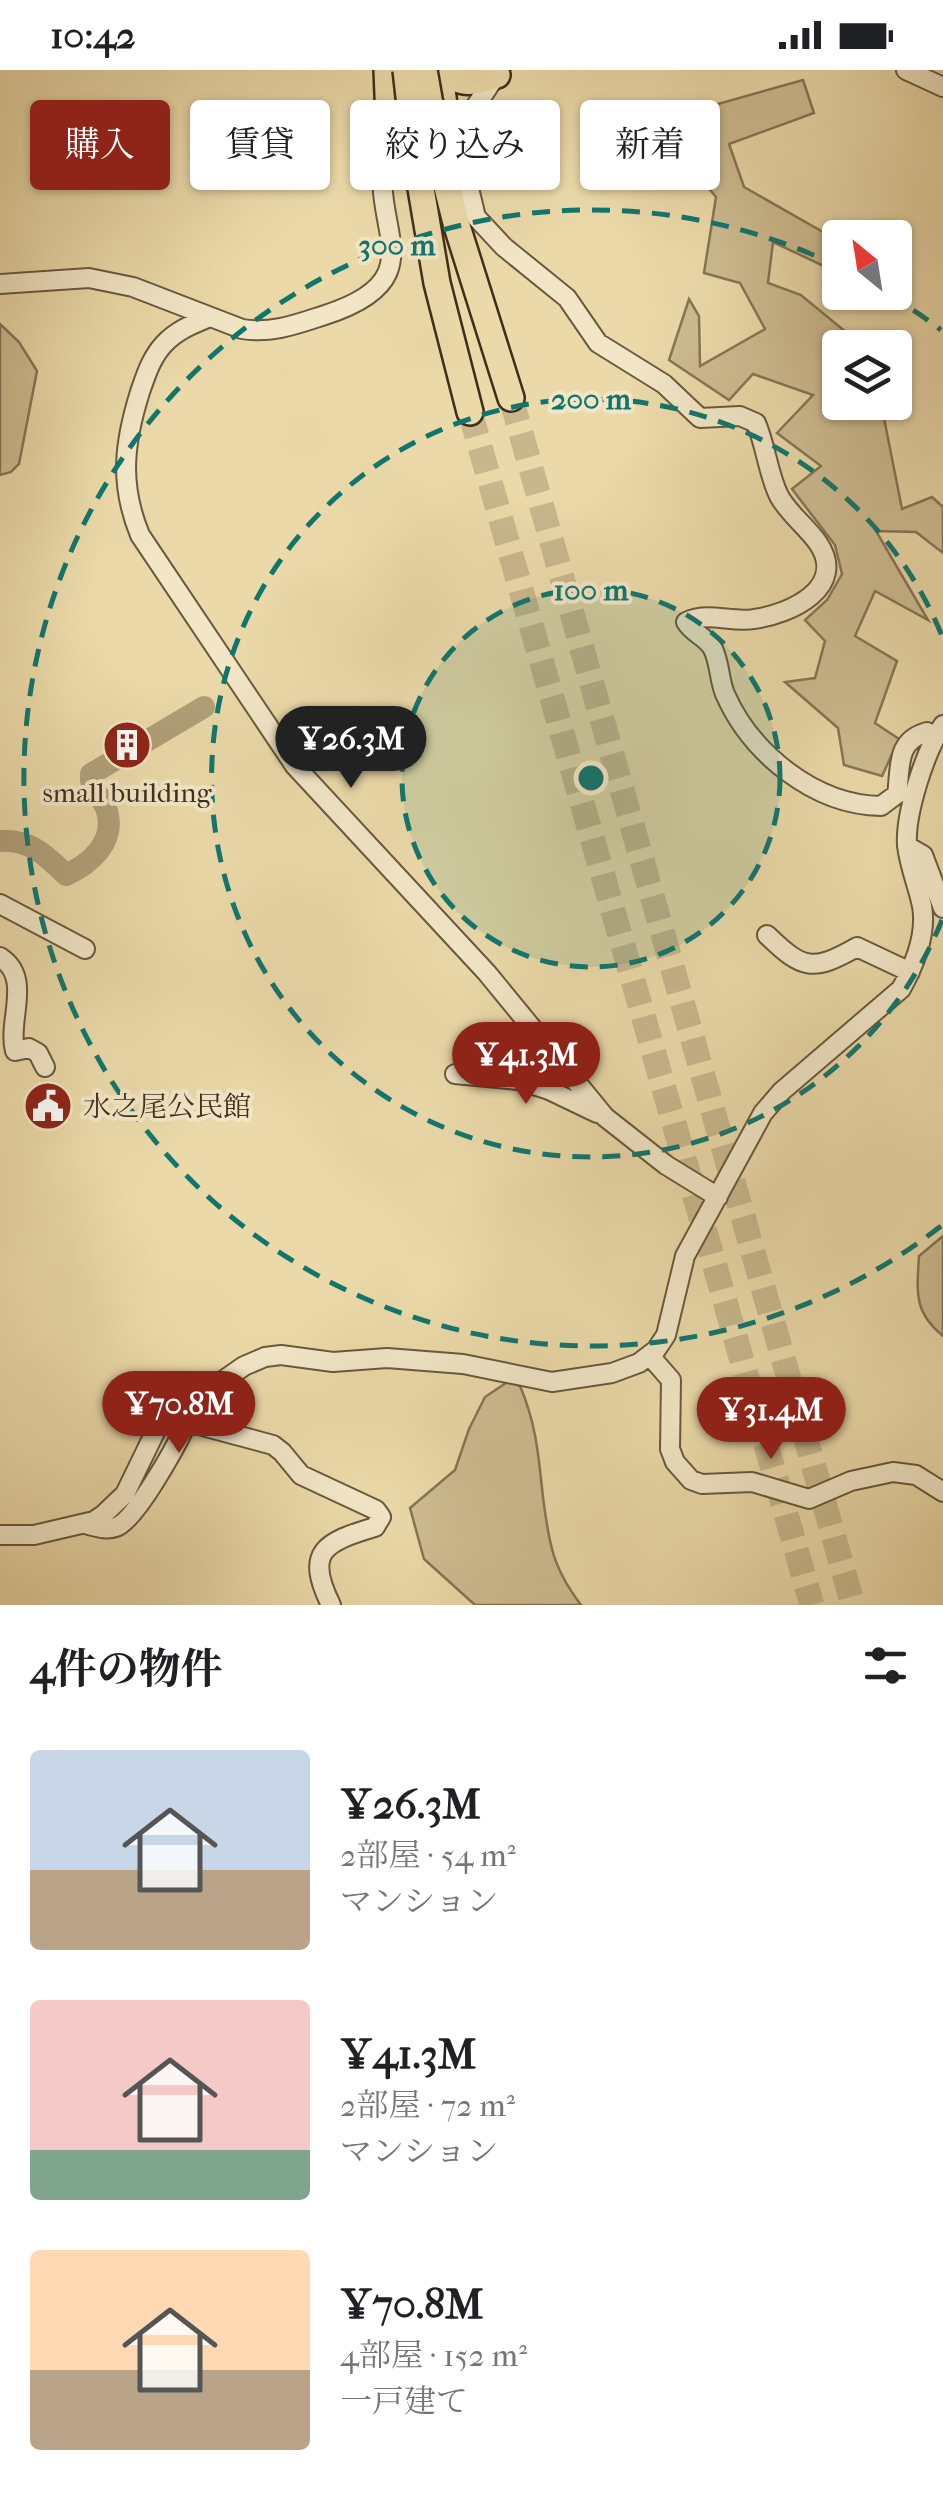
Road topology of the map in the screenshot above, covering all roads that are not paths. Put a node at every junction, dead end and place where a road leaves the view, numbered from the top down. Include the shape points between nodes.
1 (387, 70) edge
2 (406, 70) edge
3 (424, 70) edge
4 (442, 70) edge
5 (906, 70) edge
6 (498, 72) edge
7 (943, 87) edge
8 (388, 100) edge
9 (414, 100) edge
10 (425, 100) edge
11 (446, 100) edge
12 (480, 100) edge
13 (384, 190) edge
14 (430, 190) edge
15 (442, 190) edge
16 (468, 190) edge
17 (0, 284) edge
18 (210, 317) junction
19 (511, 398) tunnel mouth
20 (470, 412) tunnel mouth
21 (943, 712) edge
22 (939, 731) edge
23 (907, 846) junction
24 (943, 908) edge
25 (10, 916) edge
26 (768, 943) dead end
27 (85, 949) dead end
28 (0, 957) edge
29 (910, 972) junction
30 (45, 1068) dead end
31 (455, 1074) dead end
32 (605, 1117) junction
33 (718, 1197) junction
34 (650, 1356) junction
35 (152, 1434) junction
36 (153, 1478) junction
37 (943, 1492) edge
38 (83, 1524) junction
39 (0, 1535) edge
40 (331, 1605) edge

1 - 8 highway
2 - 9 highway, bridge
3 - 10 highway, bridge
4 - 6 highway via 467,83
4 - 11 highway
5 - 7 street
6 - 12 street
13 - 18 street via 392,257 377,290 340,310 270,331
14 - 20 highway via 437,283
15 - 19 highway
16 - 22 street via 476,217 567,298 598,343 655,377 700,418 740,416 756,423 779,496 828,561 826,577 805,603 753,620 696,616 686,622 712,648 723,692 752,740 801,781 846,801 881,806 897,794 906,744
17 - 18 street via 89,278
18 - 32 street via 165,343 134,412 124,471 140,534 295,766 487,973
21 - 22 street
22 - 23 street via 914,801
23 - 24 street via 923,855
23 - 29 street via 922,909
25 - 27 street via 56,930
26 - 29 street via 808,966 856,947
28 - 30 street via 18,984 15,1051 38,1053
29 - 33 street via 901,989 763,1113
31 - 32 street via 518,1080
32 - 33 street
33 - 34 street via 685,1256 666,1335
34 - 35 street via 622,1370 552,1382 463,1364 273,1356 244,1366
34 - 37 street via 671,1380 670,1449 690,1480 752,1482 810,1499 893,1472 916,1475
35 - 36 street
35 - 38 street via 124,1494 104,1515
36 - 38 street via 122,1524
36 - 40 street via 185,1428 196,1422 273,1446 300,1475 376,1510 379,1524 339,1538 323,1552 318,1575
38 - 39 street via 34,1536

